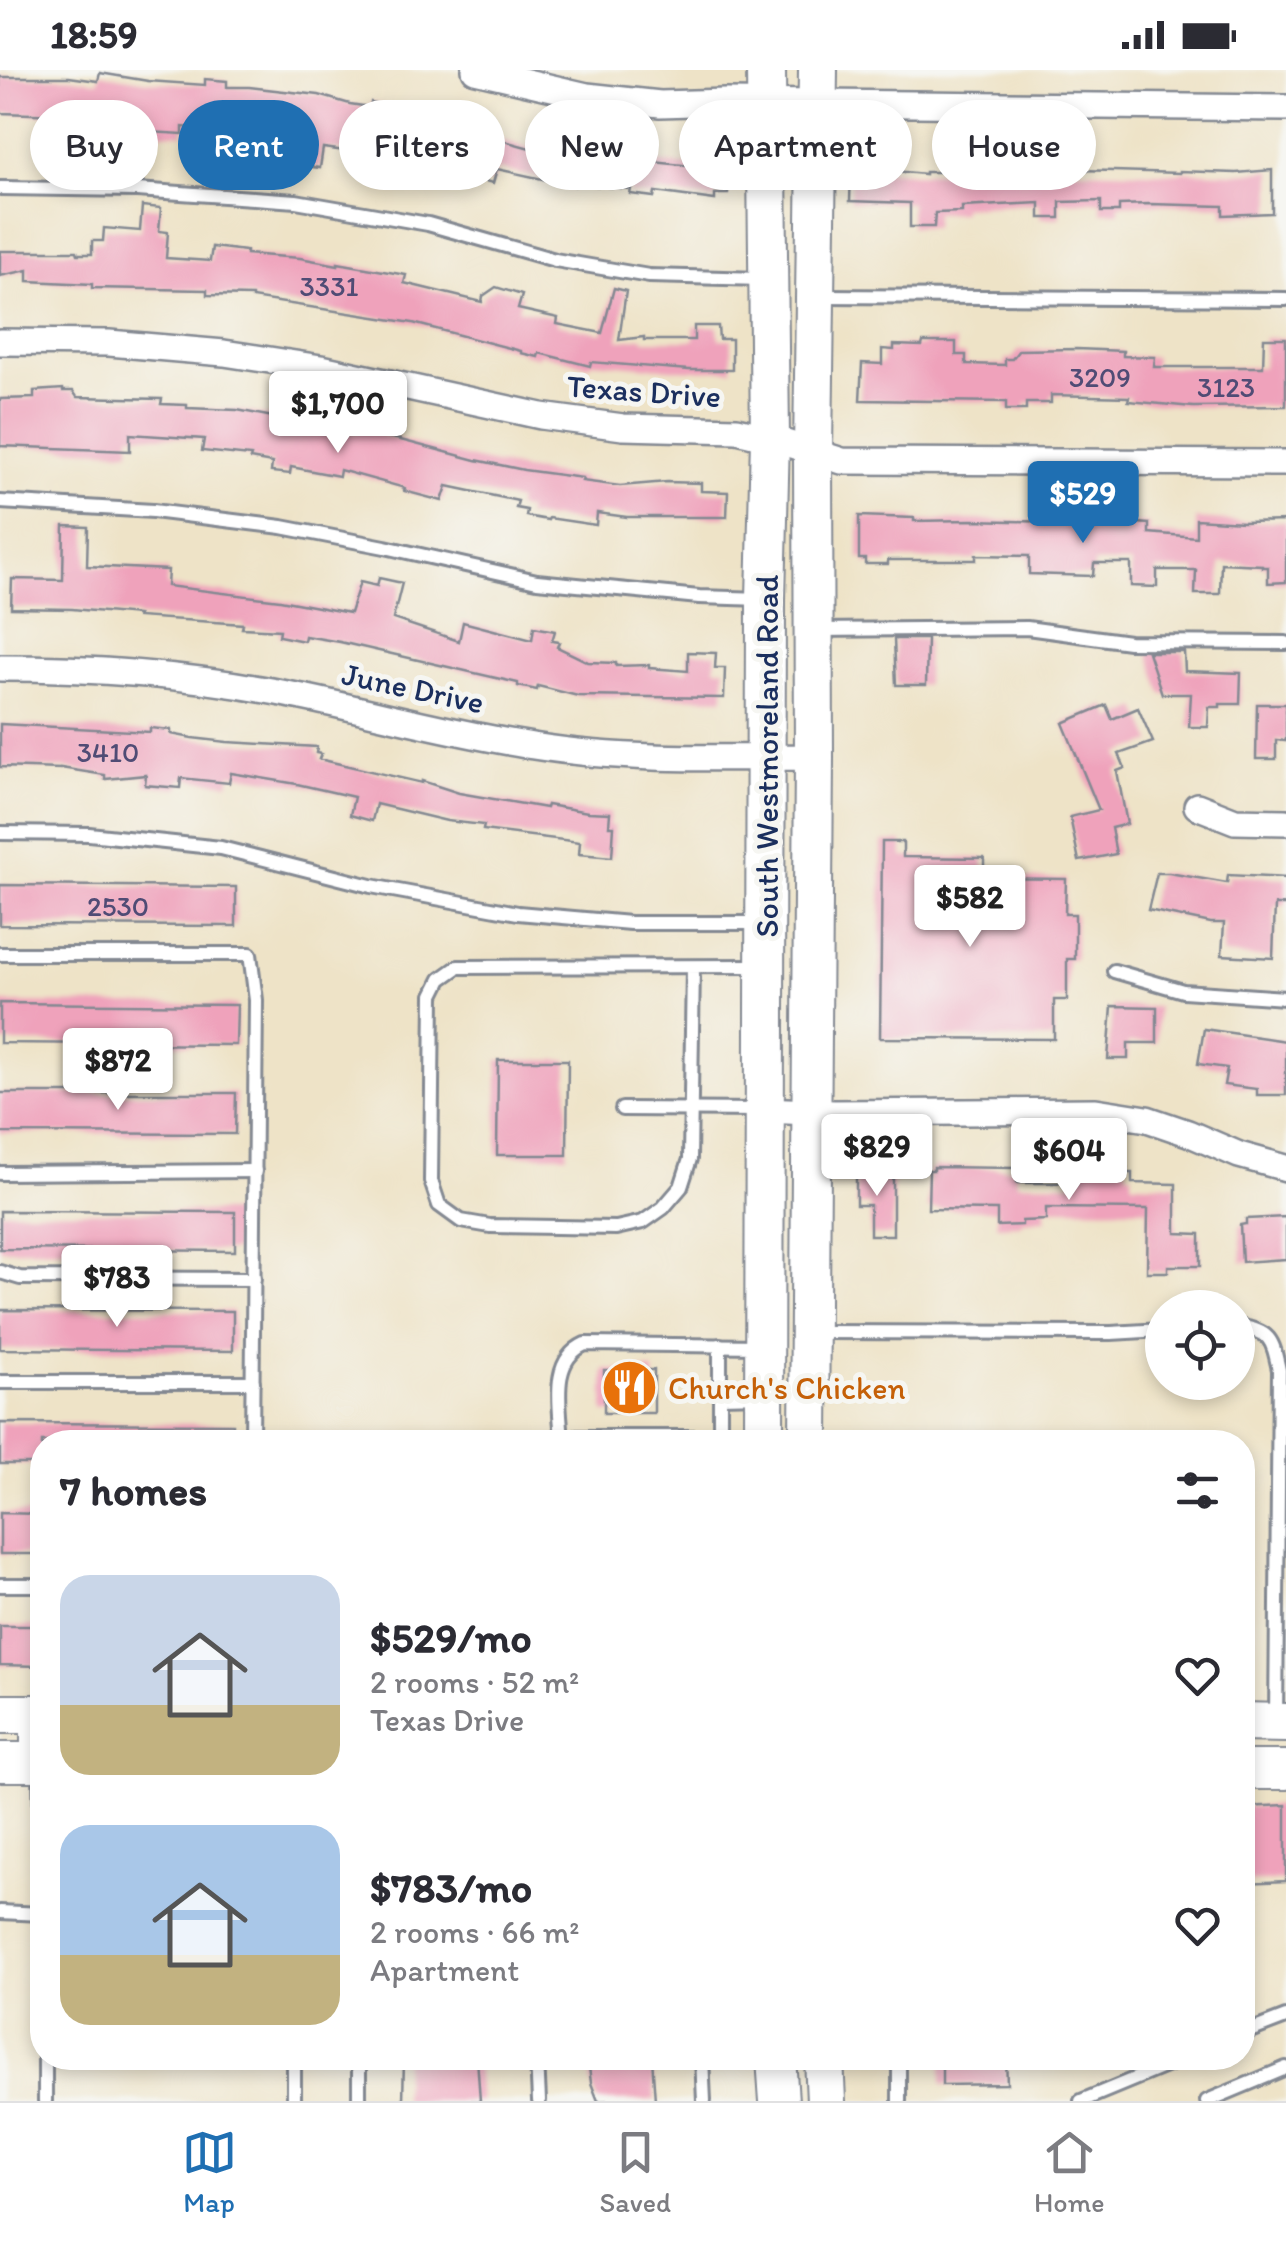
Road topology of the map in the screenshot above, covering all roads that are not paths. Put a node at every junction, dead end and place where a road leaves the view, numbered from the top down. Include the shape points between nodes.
1 (476, 70) edge
2 (765, 86) edge
3 (818, 87) edge
4 (1286, 108) edge
5 (0, 188) edge
6 (770, 279) junction
7 (815, 296) junction
8 (1286, 299) edge
9 (0, 342) edge
10 (770, 438) junction
11 (813, 454) junction
12 (1286, 463) edge
13 (0, 502) edge
14 (766, 599) junction
15 (813, 630) junction
16 (1286, 642) edge
17 (0, 668) edge
18 (766, 758) junction
19 (814, 758) junction
20 (1198, 806) dead end
21 (1286, 822) edge
22 (0, 833) edge
23 (766, 924) junction
24 (0, 954) edge
25 (766, 966) junction
26 (694, 968) junction
27 (1114, 971) dead end
28 (1286, 998) edge
29 (622, 1109) dead end
30 (692, 1110) junction
31 (764, 1110) junction
32 (812, 1113) junction
33 (1286, 1168) edge
34 (254, 1171) junction
35 (0, 1173) edge
36 (0, 1272) edge
37 (254, 1279) junction
38 (1255, 1329) edge
39 (1145, 1331) edge
40 (810, 1332) junction
41 (720, 1346) junction
42 (765, 1346) junction
43 (0, 1382) edge
44 (253, 1382) junction
45 (720, 1396) junction
46 (764, 1396) junction
47 (252, 1430) edge
48 (562, 1430) edge
49 (723, 1430) edge
50 (764, 1430) edge
51 (809, 1430) edge
52 (0, 1585) edge
53 (30, 1585) edge
54 (0, 1714) edge
55 (30, 1714) edge
56 (1268, 1722) edge
57 (0, 1762) edge
58 (30, 1762) edge
59 (1255, 1770) edge
60 (1286, 1770) edge
61 (0, 1912) edge
62 (30, 1915) edge
63 (1286, 2016) edge
64 (1255, 2029) edge
65 (1286, 2068) edge
66 (44, 2070) edge
67 (294, 2070) edge
68 (358, 2070) edge
69 (538, 2070) edge
70 (703, 2070) edge
71 (777, 2070) edge
72 (825, 2070) edge
73 (898, 2070) edge
74 (1156, 2070) edge
75 (45, 2101) edge
76 (294, 2101) edge
77 (359, 2101) edge
78 (539, 2101) edge
79 (704, 2101) edge
80 (779, 2101) edge
81 (826, 2101) edge
82 (899, 2101) edge
83 (1081, 2101) edge
84 (1207, 2101) edge

1 - 2 street via 587,96 660,104
2 - 3 street
2 - 6 main road, South Westmoreland Road
3 - 4 street
3 - 7 main road, South Westmoreland Road
5 - 6 lane via 296,201 649,276
6 - 10 main road, South Westmoreland Road
7 - 8 lane
7 - 11 main road, South Westmoreland Road
9 - 10 street, Texas Drive via 224,353 541,416
10 - 11 street, Texas Drive
10 - 14 main road, South Westmoreland Road
11 - 12 street, Texas Drive via 842,461
11 - 15 main road, South Westmoreland Road
13 - 14 lane via 282,527 537,581
14 - 18 main road, South Westmoreland Road
15 - 16 lane via 1027,628 1129,642
15 - 19 main road, South Westmoreland Road
17 - 18 street, June Drive via 198,679 535,746 640,758
18 - 19 street, June Drive
18 - 23 main road, South Westmoreland Road
19 - 32 main road, South Westmoreland Road
20 - 21 street via 1236,822
22 - 23 lane via 90,834 221,848 371,886 518,913 630,923
23 - 25 main road, South Westmoreland Road
24 - 34 lane via 250,954 256,1000
25 - 26 lane
25 - 31 main road, South Westmoreland Road
26 - 30 lane
26 - 30 lane via 458,967 441,980 432,1014 431,1181 439,1205 461,1221 616,1228 644,1222 681,1187
27 - 28 lane via 1184,991
29 - 30 lane
30 - 31 lane
31 - 32 street
31 - 42 main road, South Westmoreland Road
32 - 33 street via 1096,1111 1148,1119
32 - 40 main road, South Westmoreland Road
34 - 35 lane
34 - 37 lane
36 - 37 lane via 20,1278
37 - 44 lane
38 - 56 lane via 1272,1341 1279,1370
39 - 40 lane
40 - 51 main road, South Westmoreland Road
41 - 42 lane
41 - 45 lane
41 - 48 lane via 574,1348 560,1373
42 - 46 main road, South Westmoreland Road
43 - 44 lane
44 - 47 lane
45 - 46 lane
45 - 49 lane
46 - 50 main road, South Westmoreland Road
52 - 53 lane
54 - 55 main road
57 - 58 main road
59 - 60 main road
61 - 62 lane
63 - 64 lane
65 - 84 lane
66 - 75 lane
67 - 76 lane
68 - 77 lane
69 - 78 lane
70 - 79 lane
71 - 80 main road
72 - 81 main road
73 - 82 lane
74 - 83 lane

